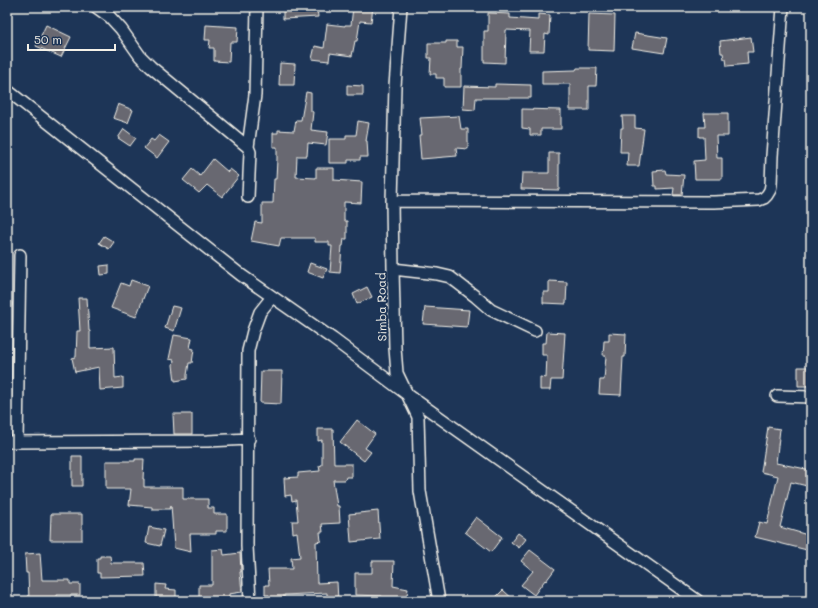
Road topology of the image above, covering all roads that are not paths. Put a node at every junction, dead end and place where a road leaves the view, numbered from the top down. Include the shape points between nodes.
1 (96, 7) edge
2 (257, 7) edge
3 (401, 7) edge
4 (783, 7) edge
5 (7, 90) edge
6 (248, 147) junction
7 (248, 197) dead end
8 (392, 201) junction
9 (20, 255) dead end
10 (393, 270) junction
11 (272, 297) junction
12 (535, 331) dead end
13 (408, 394) junction
14 (777, 396) dead end
15 (811, 397) edge
16 (248, 439) junction
17 (12, 442) edge
18 (250, 601) edge
19 (439, 601) edge
20 (698, 601) edge

1 - 6 street via 121,28 140,56 151,67
2 - 6 street via 255,95
3 - 8 street, Simba Road via 395,86
4 - 8 street via 771,185 768,195 764,198 714,202
5 - 11 street via 240,275
6 - 7 street
8 - 10 street, Simba Road
9 - 17 street
10 - 12 street via 437,274 450,278 491,310
10 - 13 street, Simba Road via 397,373
11 - 13 street
11 - 16 street via 260,312 248,351
13 - 19 street, Simba Road via 418,417 420,491
13 - 20 street
14 - 15 street
16 - 17 street
16 - 18 street

